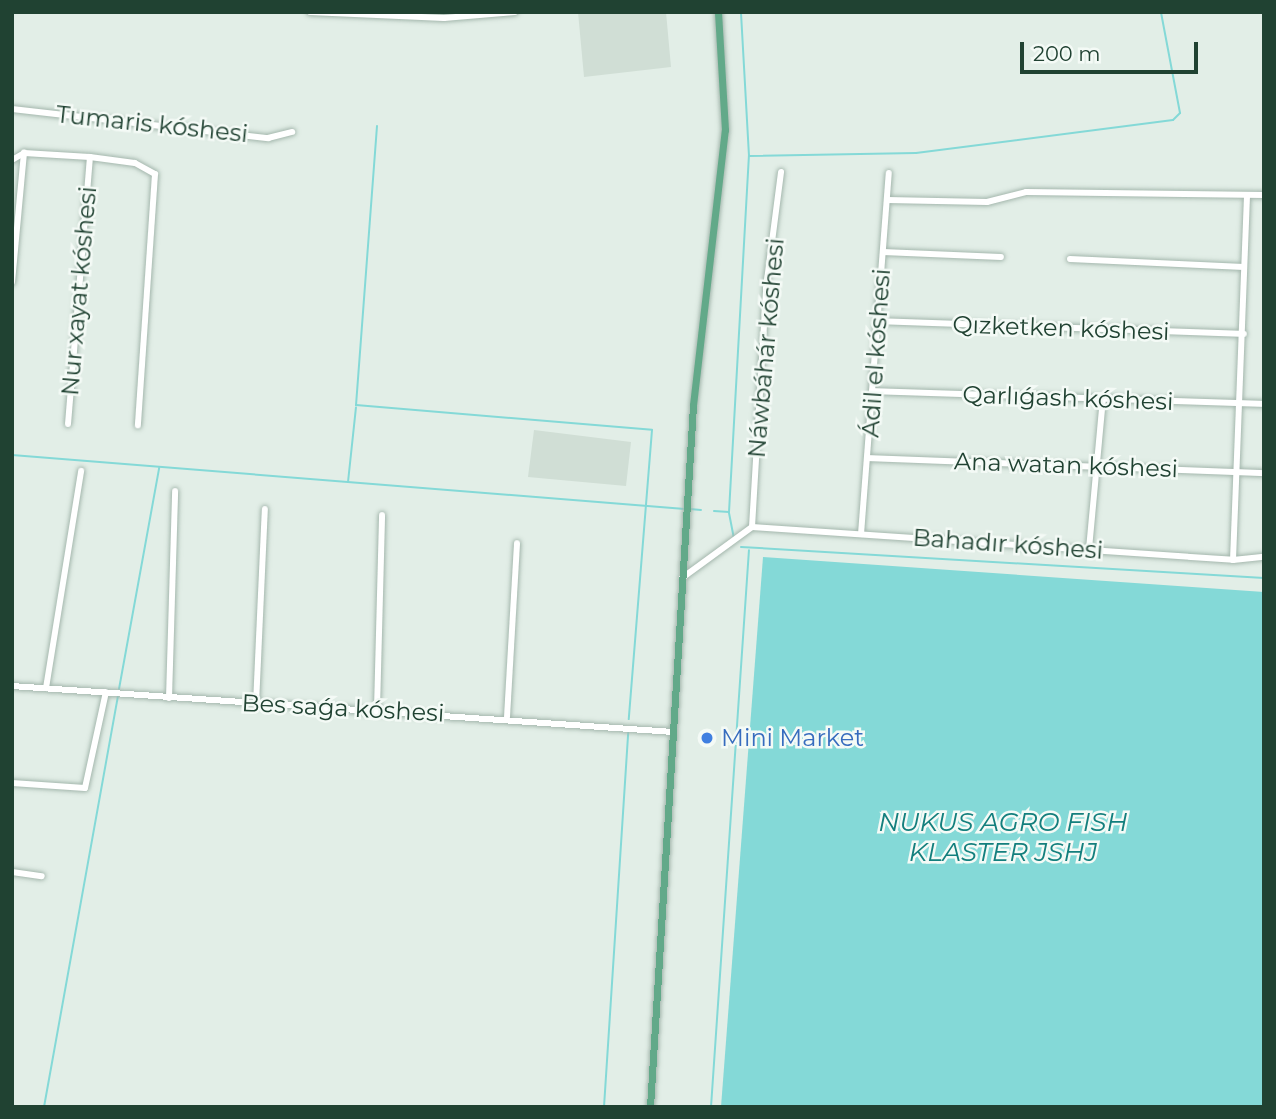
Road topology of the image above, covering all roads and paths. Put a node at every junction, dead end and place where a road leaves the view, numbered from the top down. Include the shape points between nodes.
1 (310, 12) edge
2 (515, 12) edge
3 (719, 12) edge
4 (382, 14) edge
5 (12, 109) edge
6 (292, 132) dead end
7 (24, 153) junction
8 (90, 157) junction
9 (12, 160) edge
10 (781, 172) dead end
11 (889, 173) dead end
12 (1264, 195) edge
13 (1247, 196) junction
14 (887, 200) junction
15 (883, 252) junction
16 (1001, 257) dead end
17 (1070, 259) dead end
18 (1244, 267) junction
19 (12, 282) edge
20 (878, 321) junction
21 (1244, 334) junction
22 (872, 391) junction
23 (1103, 399) junction
24 (1241, 403) junction
25 (1264, 404) edge
26 (68, 424) dead end
27 (138, 425) dead end
28 (869, 458) junction
29 (1100, 466) junction
30 (81, 471) dead end
31 (1235, 472) junction
32 (1264, 473) edge
33 (175, 491) dead end
34 (265, 509) dead end
35 (383, 515) dead end
36 (752, 527) junction
37 (861, 534) junction
38 (517, 543) dead end
39 (1089, 549) junction
40 (1264, 557) edge
41 (1233, 560) junction
42 (682, 578) junction
43 (12, 686) edge
44 (46, 688) junction
45 (106, 692) junction
46 (169, 698) junction
47 (256, 704) junction
48 (377, 709) junction
49 (507, 717) junction
50 (673, 732) junction
51 (12, 783) edge
52 (12, 872) edge
53 (42, 876) dead end
54 (650, 1107) edge

1 - 4 street
2 - 4 street
3 - 42 main road via 725,130 704,281
5 - 6 street, Tumaris kóshesi via 268,138
7 - 8 street
7 - 9 street
7 - 19 street
8 - 26 street, Nur xayat kóshesi
8 - 27 street via 135,163 155,174
10 - 36 street, Náwbáhár kóshesi via 766,288
11 - 14 street, Ádil el kóshesi
12 - 13 street
13 - 14 street via 1026,192 987,202
13 - 18 street
14 - 15 street, Ádil el kóshesi
15 - 16 street
15 - 20 street, Ádil el kóshesi
17 - 18 street
18 - 21 street
20 - 21 street, Qızketken kóshesi
20 - 22 street, Ádil el kóshesi
21 - 24 street
22 - 23 street, Qarlıǵash kóshesi
22 - 28 street, Ádil el kóshesi
23 - 24 street, Qarlıǵash kóshesi
23 - 29 street
24 - 25 street, Qarlıǵash kóshesi
24 - 31 street
28 - 29 street, Ana watan kóshesi
28 - 37 street, Ádil el kóshesi
29 - 31 street, Ana watan kóshesi
29 - 39 street
30 - 44 street
31 - 32 street, Ana watan kóshesi
31 - 41 street
33 - 46 street
34 - 47 street
35 - 48 street
36 - 37 street, Bahadır kóshesi
36 - 42 street
37 - 39 street, Bahadır kóshesi
38 - 49 street
39 - 41 street, Bahadır kóshesi
40 - 41 street, Bahadır kóshesi
42 - 50 main road
43 - 44 street, Bes saǵa kóshesi
44 - 45 street, Bes saǵa kóshesi
45 - 46 street, Bes saǵa kóshesi
45 - 51 street via 85,788
46 - 47 street, Bes saǵa kóshesi
47 - 48 street, Bes saǵa kóshesi
48 - 49 street, Bes saǵa kóshesi
49 - 50 street, Bes saǵa kóshesi
50 - 54 main road
52 - 53 street

